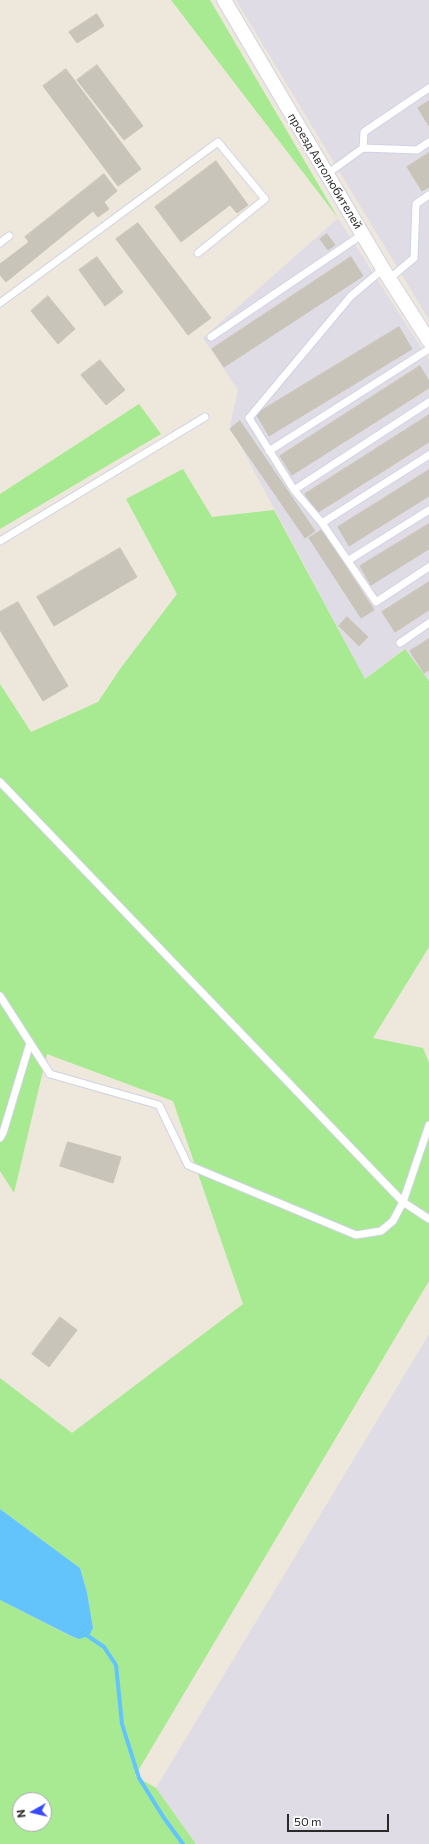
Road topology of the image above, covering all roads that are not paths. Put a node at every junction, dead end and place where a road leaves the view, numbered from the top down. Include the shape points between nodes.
1 (224, 0) edge
2 (429, 88) edge
3 (429, 142) edge
4 (363, 148) junction
5 (327, 174) junction
6 (429, 195) edge
7 (363, 234) junction
8 (9, 236) dead end
9 (0, 243) edge
10 (198, 253) dead end
11 (386, 274) junction
12 (0, 303) edge
13 (211, 337) dead end
14 (429, 341) edge
15 (429, 349) edge
16 (429, 402) edge
17 (205, 417) dead end
18 (268, 451) junction
19 (429, 455) edge
20 (294, 490) junction
21 (429, 510) edge
22 (322, 523) junction
23 (0, 541) edge
24 (349, 560) junction
25 (429, 567) edge
26 (429, 623) edge
27 (400, 643) dead end
28 (0, 782) edge
29 (0, 996) edge
30 (30, 1043) junction
31 (429, 1125) edge
32 (0, 1138) edge
33 (402, 1202) junction
34 (429, 1219) edge

1 - 5 street, проезд Автолюбителей
2 - 4 lane via 364,132
3 - 4 lane via 417,150
4 - 5 lane
5 - 7 street, проезд Автолюбителей
6 - 11 lane via 416,204 414,258
7 - 11 street, проезд Автолюбителей
7 - 13 lane
8 - 9 lane
10 - 12 lane via 265,199 218,142
11 - 14 street, проезд Автолюбителей
11 - 18 lane via 351,296 249,418
15 - 18 lane
16 - 20 lane
17 - 23 lane
18 - 20 lane
19 - 22 lane
20 - 22 lane
21 - 24 lane
22 - 24 lane
24 - 25 lane via 376,602
26 - 27 lane
28 - 33 lane
29 - 30 lane
30 - 32 lane
30 - 33 lane via 50,1074 159,1105 188,1165 356,1235 381,1231 393,1221
31 - 33 lane
33 - 34 lane

